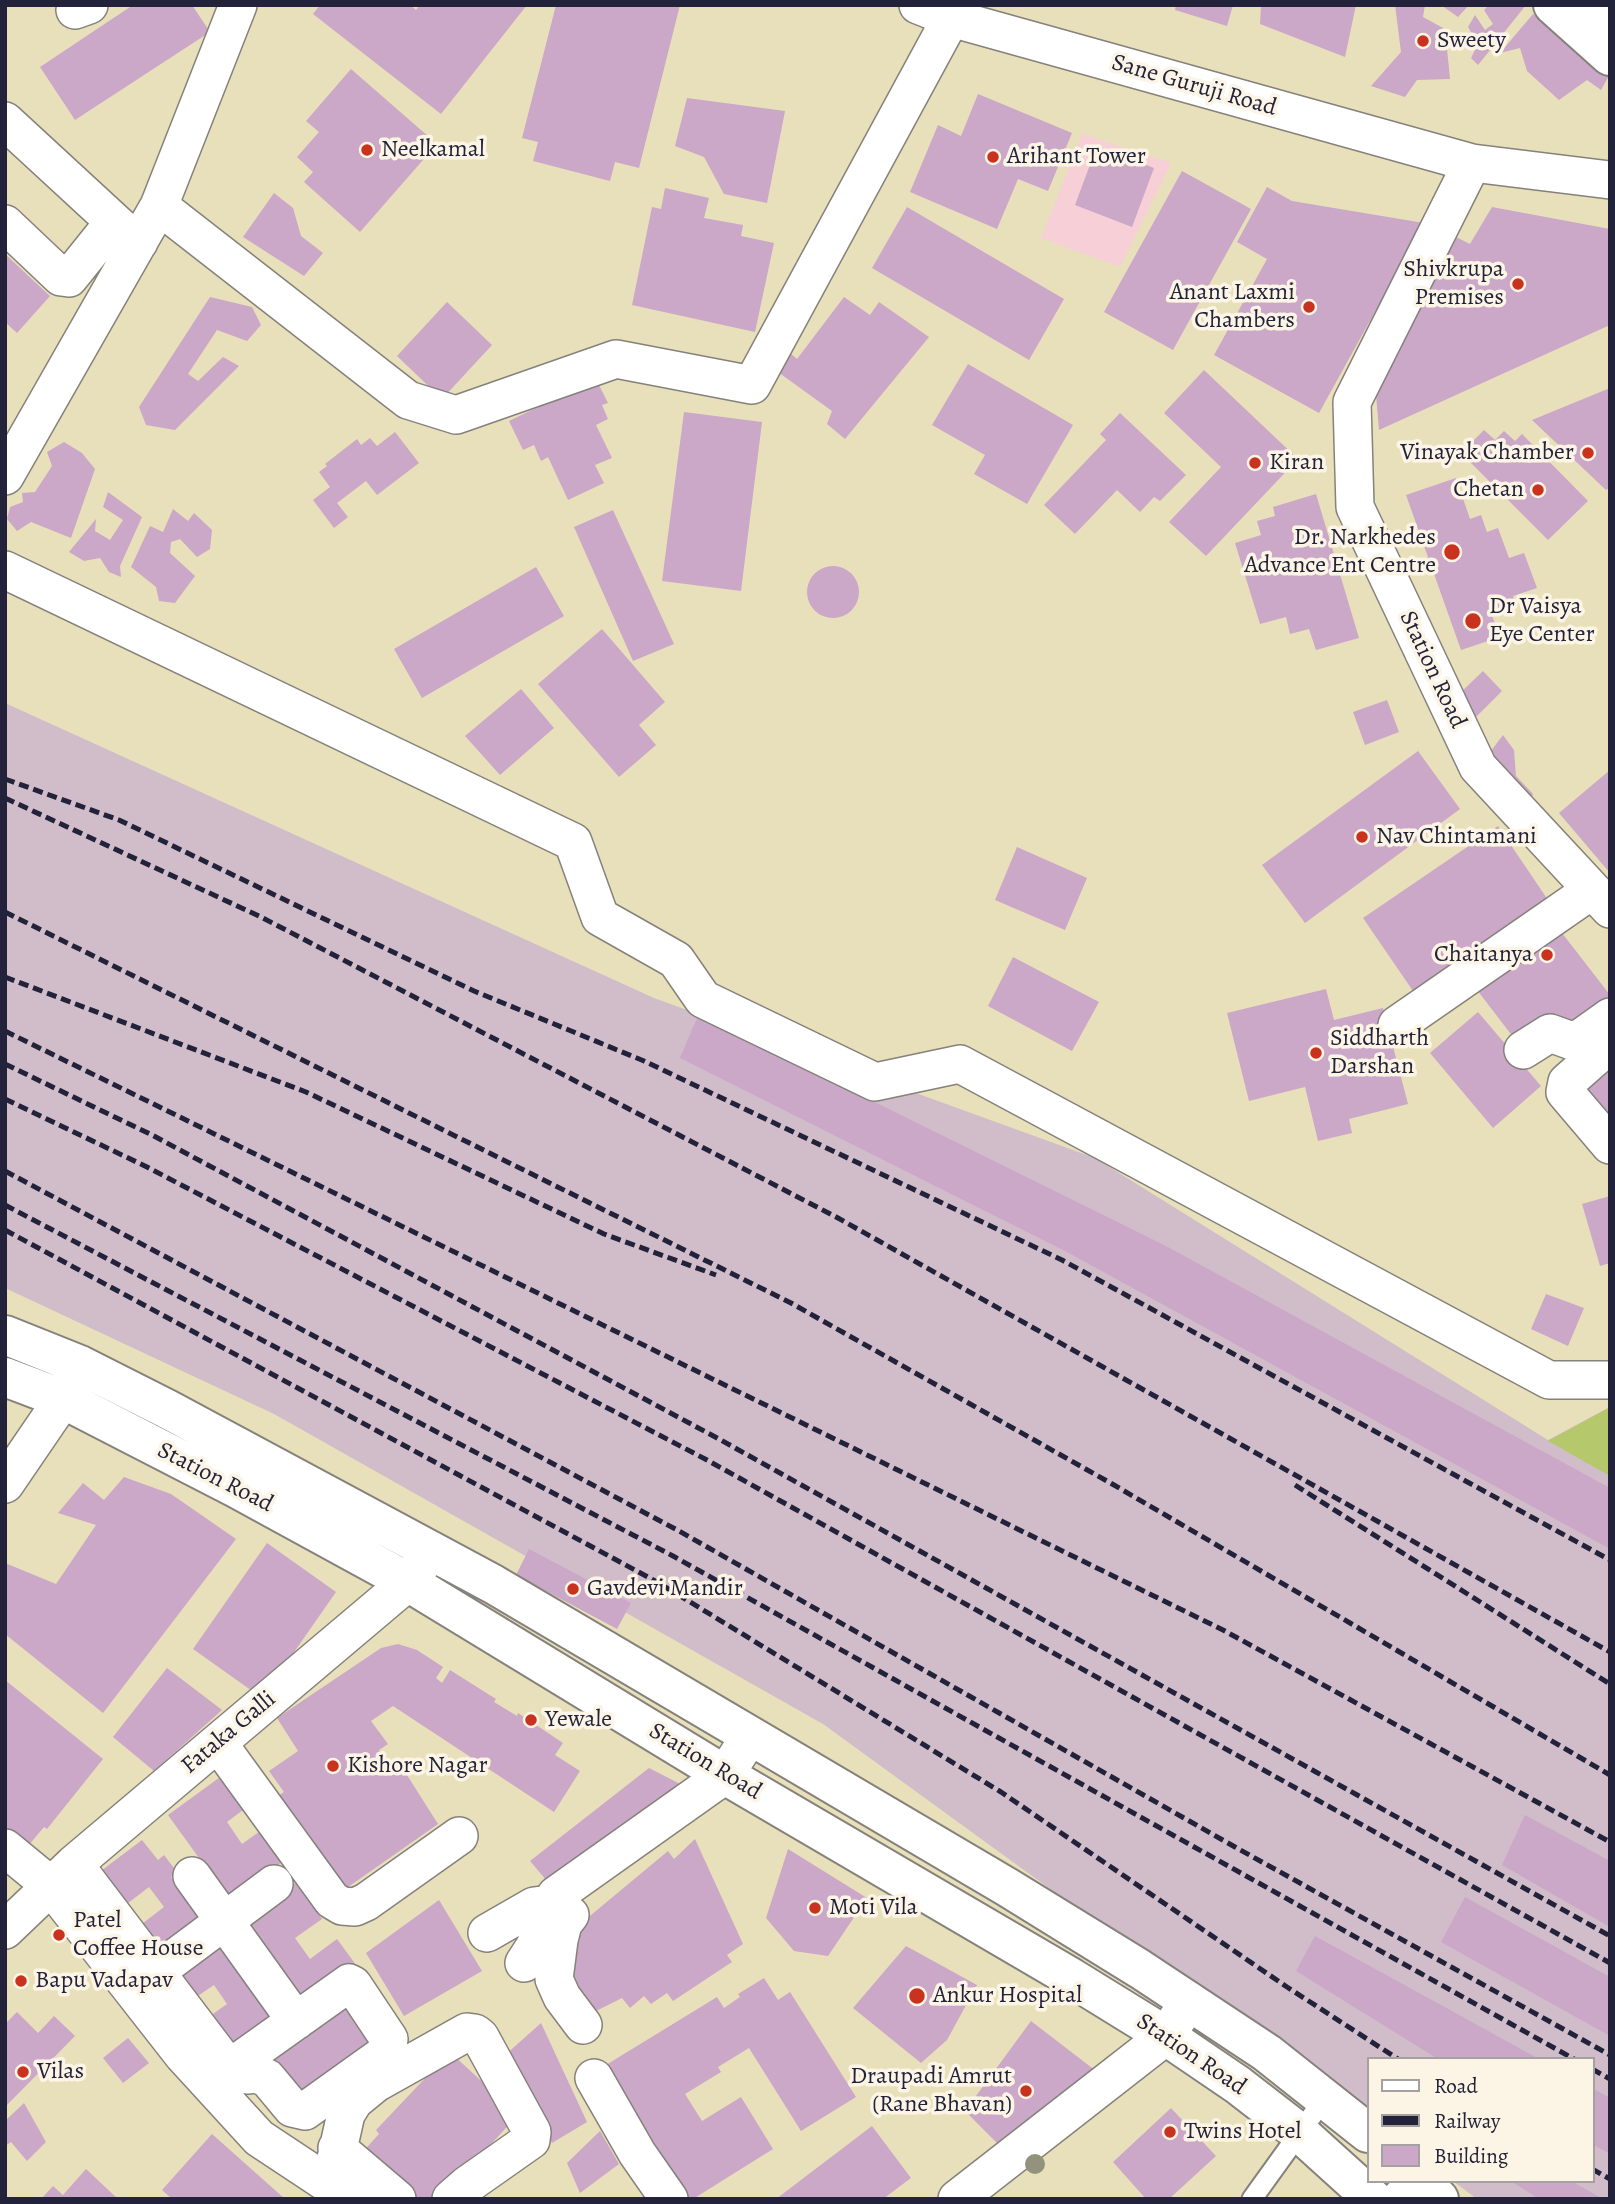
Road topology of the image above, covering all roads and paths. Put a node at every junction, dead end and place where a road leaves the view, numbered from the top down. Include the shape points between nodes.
1 (238, 5) edge
2 (1553, 5) edge
3 (1602, 5) edge
4 (934, 12) edge
5 (1610, 13) edge
6 (1610, 56) edge
7 (5, 121) edge
8 (1472, 163) junction
9 (1610, 180) edge
10 (159, 206) junction
11 (5, 224) edge
12 (127, 232) junction
13 (5, 476) edge
14 (5, 570) edge
15 (1601, 899) edge
16 (1610, 1017) edge
17 (1397, 1025) dead end
18 (1610, 1044) edge
19 (1523, 1049) dead end
20 (1610, 1146) edge
21 (5, 1335) edge
22 (80, 1365) junction
23 (5, 1377) edge
24 (1610, 1380) edge
25 (64, 1399) junction
26 (245, 1471) junction
27 (5, 1484) edge
28 (432, 1550) junction
29 (408, 1582) junction
30 (580, 1635) junction
31 (560, 1675) junction
32 (750, 1736) junction
33 (218, 1743) junction
34 (725, 1775) junction
35 (669, 1814) junction
36 (459, 1836) dead end
37 (5, 1848) edge
38 (62, 1875) junction
39 (192, 1876) dead end
40 (274, 1884) dead end
41 (1007, 1887) junction
42 (550, 1904) junction
43 (225, 1921) junction
44 (984, 1926) junction
45 (5, 1930) edge
46 (487, 1933) dead end
47 (524, 1963) dead end
48 (145, 1981) junction
49 (1189, 2001) junction
50 (296, 2021) junction
51 (583, 2025) dead end
52 (1166, 2036) junction
53 (231, 2067) junction
54 (594, 2078) dead end
55 (1324, 2099) junction
56 (1366, 2131) edge
57 (1300, 2133) junction
58 (338, 2176) edge
59 (1417, 2183) edge
60 (1421, 2183) edge
61 (397, 2199) edge
62 (451, 2199) edge
63 (669, 2199) edge
64 (957, 2199) edge
65 (1252, 2199) edge
66 (1373, 2199) edge
67 (1400, 2199) edge
68 (1439, 2199) edge

1 - 10 street
2 - 6 main road
3 - 5 main road
4 - 8 street, Sane Guruji Road
4 - 10 street via 752,385 616,359 456,415 408,400
7 - 12 street
8 - 9 street, Sane Guruji Road
8 - 15 street, Station Road via 1352,402 1355,507 1478,768
10 - 12 street
11 - 12 street via 61,277 69,278
12 - 13 street
14 - 24 street via 573,842 600,917 676,960 703,999 875,1082 960,1063 1549,1380
15 - 17 street
16 - 19 street via 1572,1041 1550,1033
18 - 20 street via 1567,1082 1565,1092
21 - 22 main road
22 - 25 street
22 - 26 main road
23 - 25 main road, Station Road
25 - 26 main road, Station Road
25 - 27 street
26 - 28 main road
26 - 29 main road, Station Road
28 - 29 street, Fataka Galli
28 - 30 main road
29 - 31 main road, Station Road
29 - 33 street, Fataka Galli
30 - 31 main road
30 - 32 main road
31 - 34 main road, Station Road
32 - 34 street
32 - 41 main road
33 - 36 street via 332,1900 342,1906 366,1902
33 - 38 street, Fataka Galli
34 - 35 street
34 - 44 main road, Station Road
35 - 42 street via 556,1895
35 - 51 street via 679,1827 678,1835 563,1924 554,1979
37 - 38 street
38 - 45 street, Fataka Galli
38 - 48 street
39 - 43 street
40 - 43 street
41 - 44 main road
41 - 49 main road
42 - 46 street via 534,1906
42 - 47 street
43 - 48 street
43 - 50 street
44 - 52 main road, Station Road
48 - 53 street
48 - 58 street via 183,2055 259,2138
49 - 52 street
49 - 55 main road via 1267,2053
50 - 53 street
50 - 53 street via 351,1983 389,2039 389,2048 305,2111 292,2108 267,2078
52 - 57 main road, Station Road
52 - 64 street
54 - 63 street
55 - 56 main road
55 - 57 lane
57 - 65 lane
57 - 66 main road, Station Road
58 - 61 street
58 - 62 street via 346,2114 361,2093 467,2032 475,2033 532,2132 531,2140
59 - 67 street
60 - 68 main road

